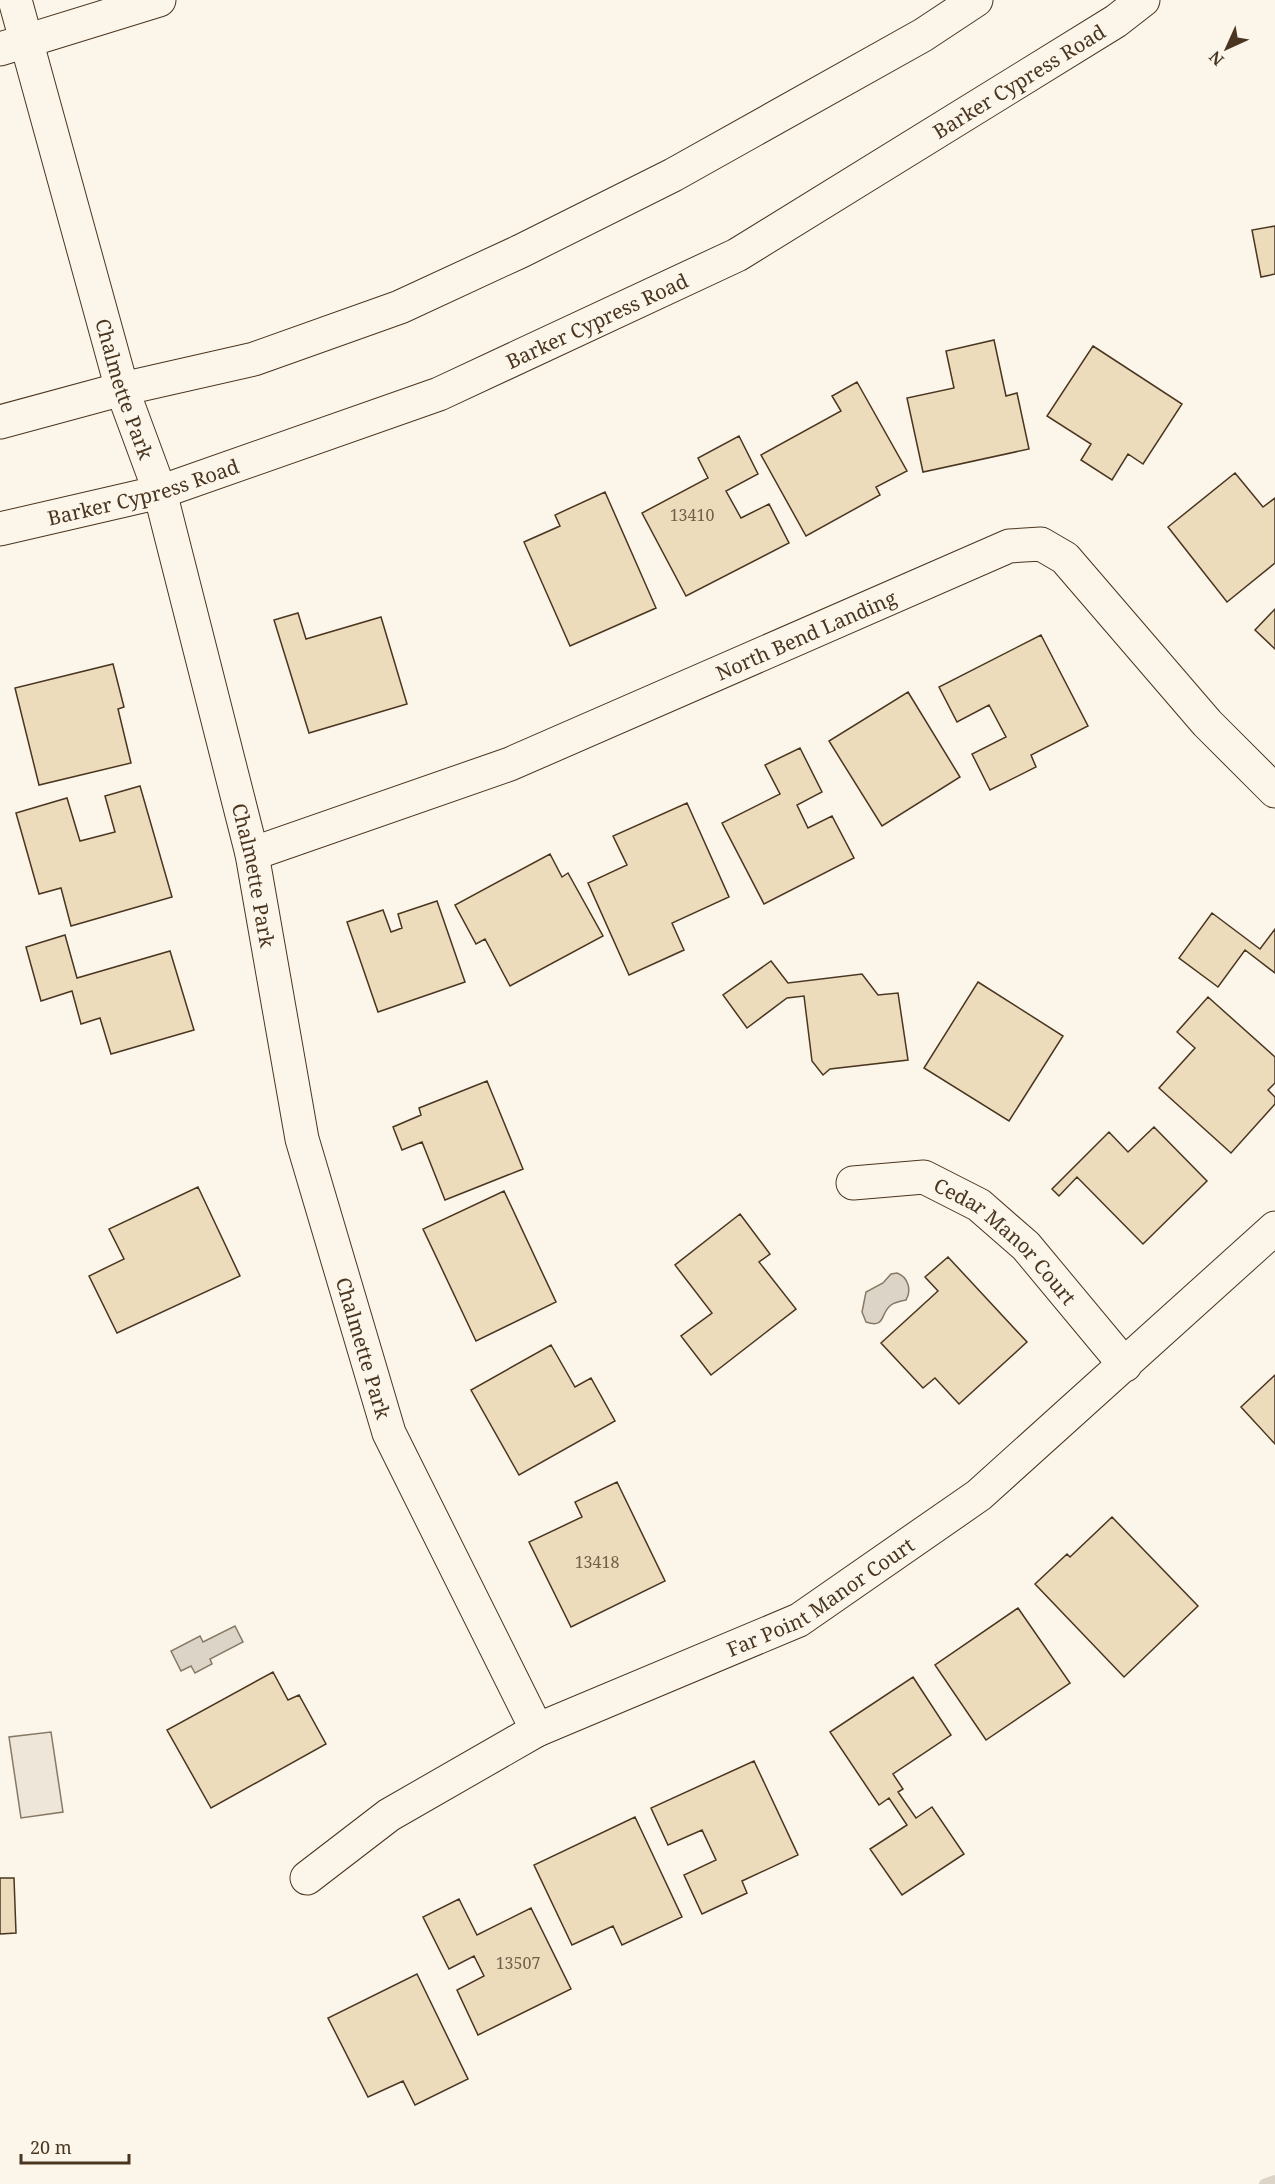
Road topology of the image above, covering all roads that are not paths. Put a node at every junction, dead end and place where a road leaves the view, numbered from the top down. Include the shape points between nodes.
1 (15, 0) edge
2 (159, 0) edge
3 (976, 0) edge
4 (1143, 0) edge
5 (13, 45) edge
6 (122, 389) junction
7 (0, 422) edge
8 (160, 492) junction
9 (0, 529) edge
10 (1275, 791) edge
11 (252, 854) junction
12 (853, 1183) dead end
13 (1275, 1228) edge
14 (1125, 1365) junction
15 (537, 1730) junction
16 (307, 1878) dead end

1 - 5 street, Chalmette Park
2 - 5 street
3 - 6 street via 923,35 673,175 400,307 254,359
4 - 8 street, Barker Cypress Road via 1116,21 737,255 439,394
5 - 6 street, Chalmette Park
6 - 7 street
6 - 8 street, Chalmette Park
8 - 9 street, Barker Cypress Road
8 - 11 street, Chalmette Park
10 - 11 street, North Bend Landing via 1207,723 1065,558 1041,543 1009,546 510,764
11 - 15 street, Chalmette Park via 302,1139 389,1433
12 - 14 street, Cedar Manor Court via 924,1177 979,1205 1026,1246
13 - 14 street, Far Point Manor Court
14 - 15 street, Far Point Manor Court via 979,1495 798,1620
15 - 16 street, Far Point Manor Court via 389,1815

